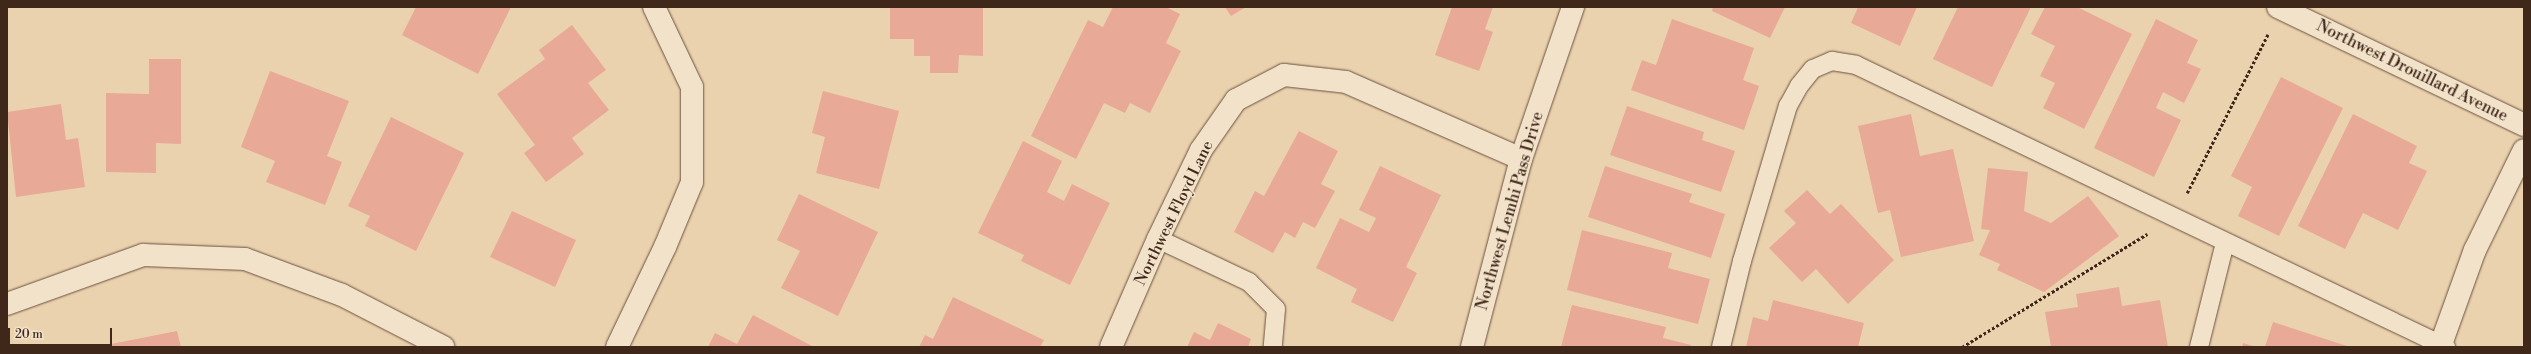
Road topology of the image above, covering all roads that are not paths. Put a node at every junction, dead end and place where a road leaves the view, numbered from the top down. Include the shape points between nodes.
1 (654, 7) edge
2 (1573, 7) edge
3 (2278, 7) edge
4 (2524, 125) edge
5 (2524, 150) edge
6 (1520, 159) junction
7 (1158, 239) junction
8 (2225, 243) junction
9 (7, 304) edge
10 (2442, 346) edge
11 (443, 347) edge
12 (617, 347) edge
13 (1111, 347) edge
14 (1273, 347) edge
15 (1472, 347) edge
16 (1721, 347) edge
17 (2199, 347) edge

1 - 12 street via 692,87 692,182
2 - 6 street, Northwest Lemhi Pass Drive
3 - 4 street, Northwest Drouillard Avenue
5 - 10 street via 2475,250
6 - 7 street, Northwest Floyd Lane via 1346,82 1284,75 1236,100 1201,150
6 - 15 street, Northwest Lemhi Pass Drive
7 - 13 street, Northwest Floyd Lane
7 - 14 lane via 1249,282 1276,309
8 - 10 lane
8 - 16 lane via 1896,84 1856,66 1832,61 1812,69 1788,106 1742,262
8 - 17 lane
9 - 11 street via 143,255 245,259 342,296

